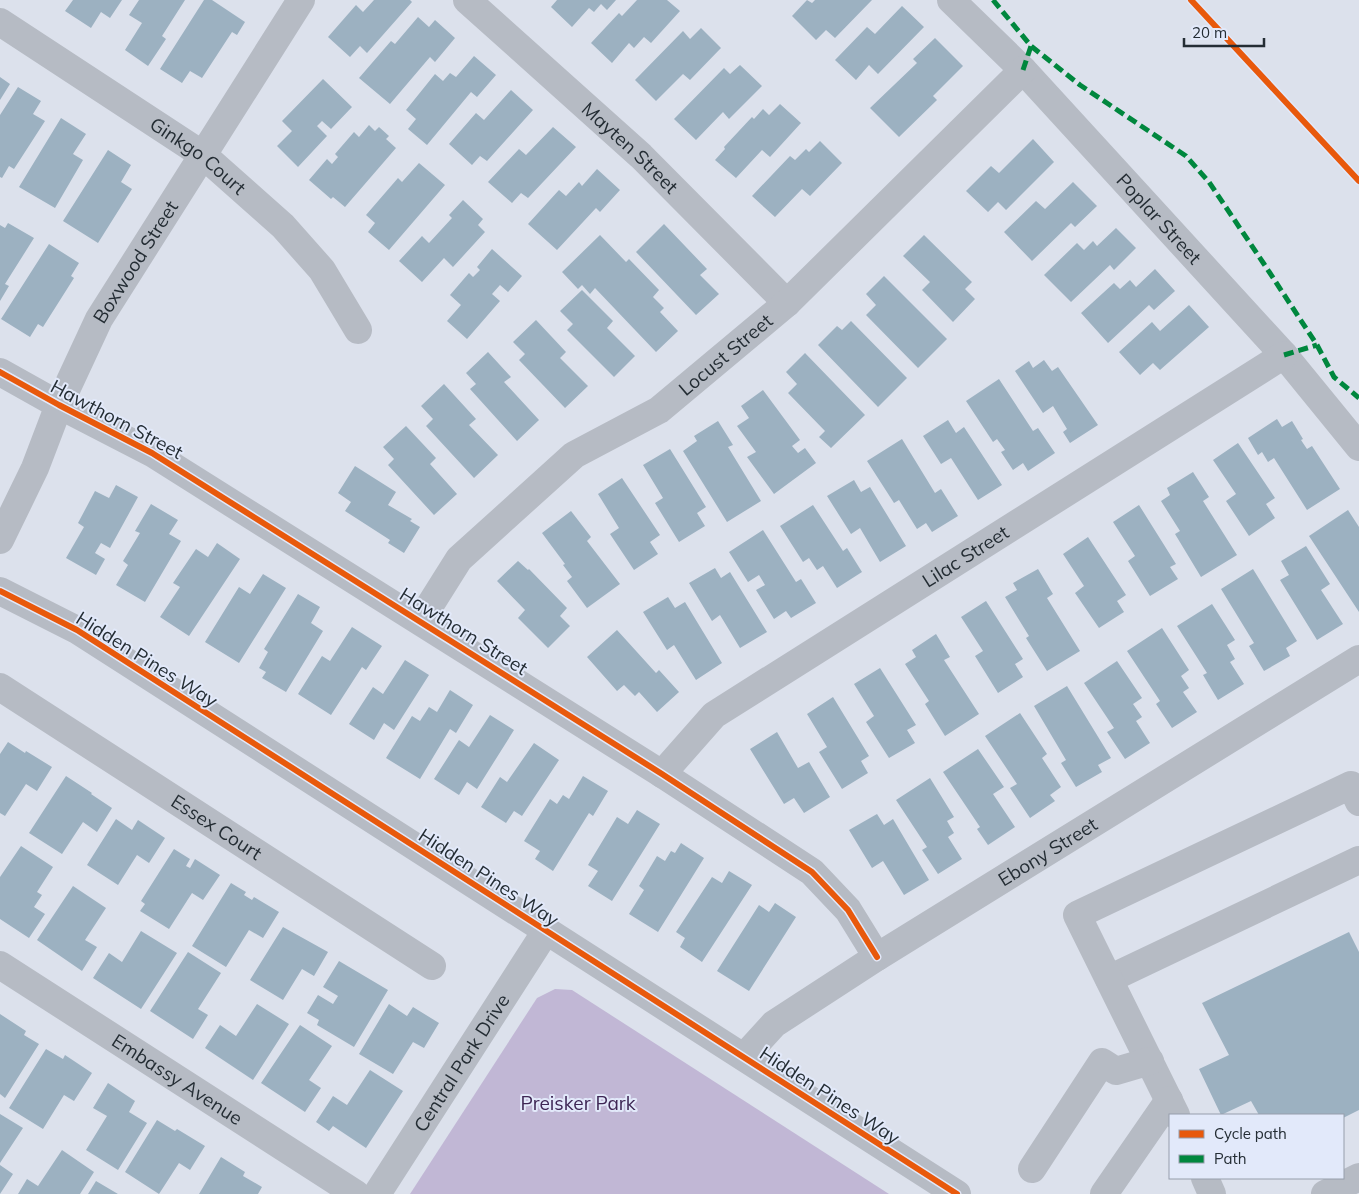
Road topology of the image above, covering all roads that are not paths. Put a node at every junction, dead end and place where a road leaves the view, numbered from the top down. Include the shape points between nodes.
1 (301, 0) edge
2 (467, 0) edge
3 (951, 0) edge
4 (0, 22) edge
5 (1023, 70) junction
6 (203, 155) junction
7 (787, 303) junction
8 (358, 330) dead end
9 (1284, 356) junction
10 (0, 372) edge
11 (58, 405) junction
12 (1359, 447) edge
13 (0, 540) edge
14 (0, 591) edge
15 (420, 621) junction
16 (1359, 659) edge
17 (0, 687) edge
18 (662, 774) junction
19 (1359, 802) edge
20 (1359, 860) edge
21 (546, 931) junction
22 (877, 957) junction
23 (0, 965) edge
24 (432, 966) dead end
25 (1109, 979) junction
26 (744, 1057) junction
27 (1150, 1062) junction
28 (1173, 1108) edge
29 (1032, 1169) dead end
30 (1359, 1177) edge
31 (1205, 1179) edge
32 (356, 1194) edge
33 (377, 1194) edge
34 (958, 1194) edge
35 (1104, 1194) edge
36 (1212, 1194) edge
37 (1325, 1194) edge

1 - 6 street, Boxwood Street
2 - 7 street, Mayten Street via 641,156
3 - 5 street, Poplar Street
4 - 6 street, Ginkgo Court
5 - 7 street, Locust Street
5 - 9 street, Poplar Street
6 - 8 street, Ginkgo Court via 283,226 322,270
6 - 11 street, Boxwood Street via 99,319
7 - 15 street, Locust Street via 659,410 574,455 459,559
9 - 12 street, Poplar Street
9 - 18 street, Lilac Street via 714,715
10 - 11 street, Hawthorn Street
11 - 13 street, Boxwood Street via 35,468
11 - 15 street, Hawthorn Street via 152,453
14 - 21 street, Hidden Pines Way via 76,630
15 - 18 street, Hawthorn Street
16 - 22 street, Ebony Street
17 - 24 street, Essex Court
18 - 22 street, Hawthorn Street via 812,872 848,910
19 - 25 street via 1351,786 1077,916
20 - 25 street
21 - 26 street, Hidden Pines Way
21 - 33 street, Central Park Drive
22 - 26 street, Ebony Street via 774,1024
23 - 32 street, Embassy Avenue
25 - 27 street
26 - 34 street, Hidden Pines Way
27 - 28 street
27 - 29 street via 1116,1071 1102,1062
28 - 35 street
30 - 37 street
31 - 36 street

